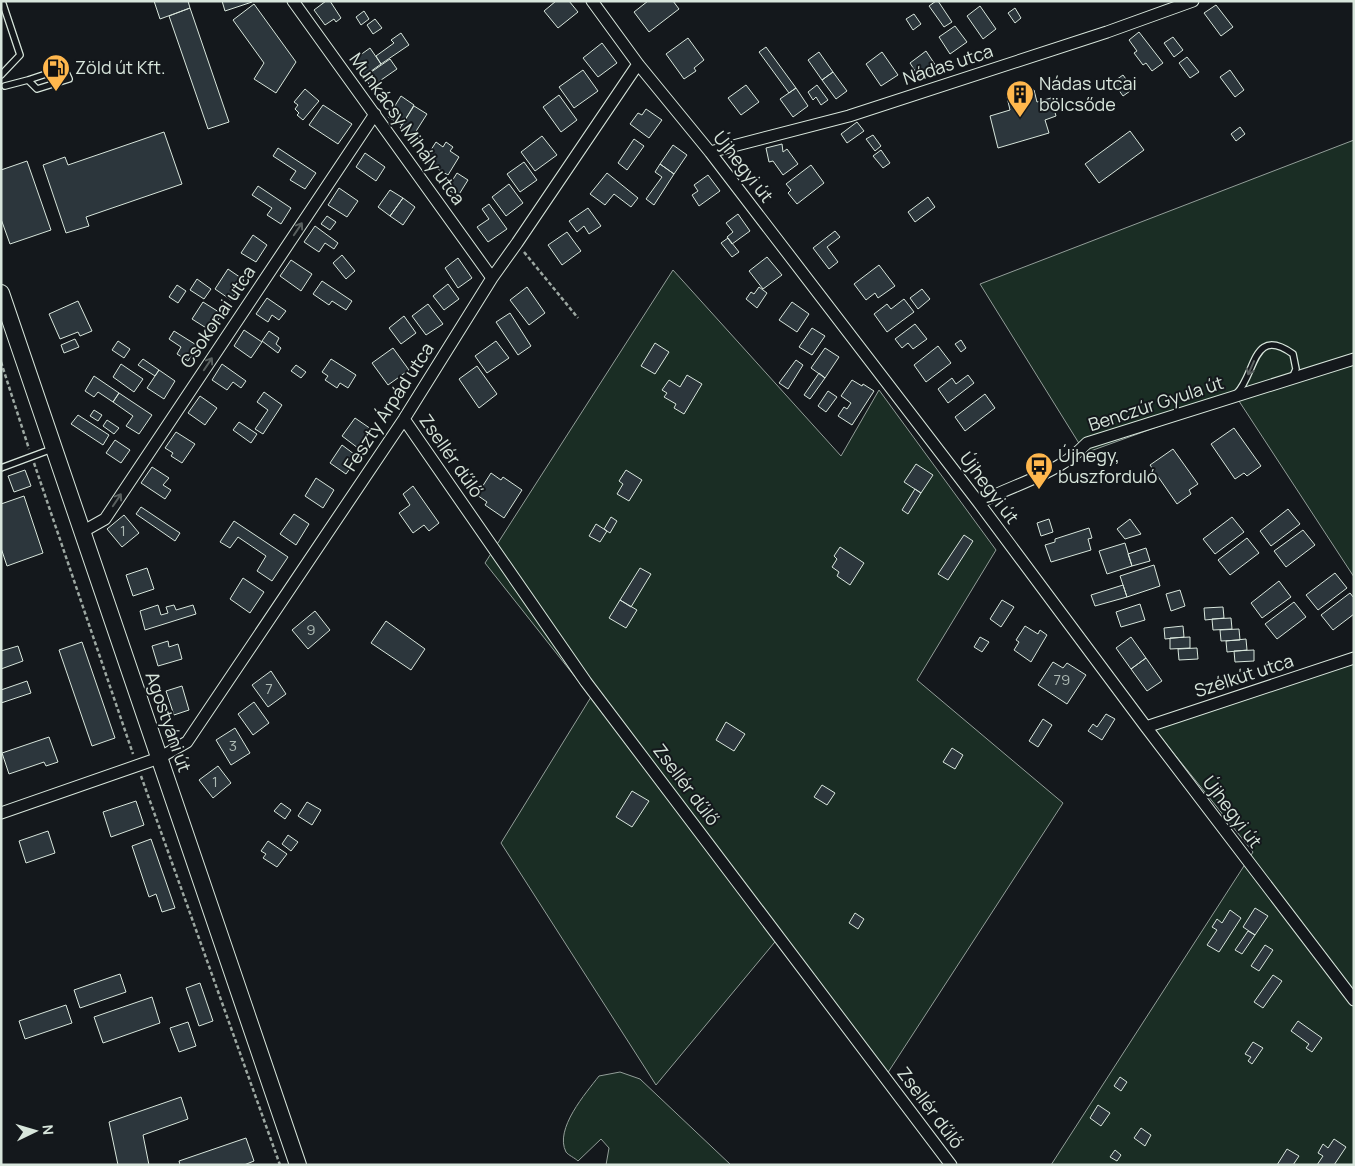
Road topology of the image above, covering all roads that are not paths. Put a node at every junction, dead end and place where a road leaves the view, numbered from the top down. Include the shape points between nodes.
1 (2, 1) edge
2 (293, 1) edge
3 (592, 1) edge
4 (1193, 1) edge
5 (638, 64) junction
6 (1, 75) edge
7 (28, 80) junction
8 (3, 87) edge
9 (375, 114) junction
10 (710, 152) junction
11 (492, 278) junction
12 (1, 293) edge
13 (1354, 359) edge
14 (1291, 380) junction
15 (1234, 397) junction
16 (404, 418) junction
17 (54, 448) junction
18 (1, 468) edge
19 (978, 503) junction
20 (82, 532) junction
21 (1354, 658) edge
22 (1146, 727) junction
23 (160, 758) junction
24 (1, 813) edge
25 (1354, 1000) edge
26 (298, 1165) edge
27 (951, 1165) edge

1 - 6 lane via 20,55
2 - 9 street, Munkácsy Mihály utca
3 - 5 street, Újhegyi út
4 - 10 street, Nádas utca via 858,113
5 - 10 street, Újhegyi út
5 - 11 street, Feszty Árpád utca
6 - 8 lane
7 - 7 lane via 37,89 69,79 64,68
7 - 8 lane
9 - 11 street, Munkácsy Mihály utca
20 -> 9 street, Csokonai utca via 105,519
10 - 19 street, Újhegyi út
11 - 16 street, Feszty Árpád utca
12 - 17 main road, Agostyáni út
13 - 14 street, Benczúr Gyula út
14 - 15 street, Benczúr Gyula út
14 -> 15 lane via 1296,369 1293,354 1274,344 1262,348 1241,390
15 - 19 street, Benczúr Gyula út via 1087,443 1064,463
16 - 23 street, Feszty Árpád utca via 187,742
16 - 27 street, Zsellér dűlő via 586,682
17 - 18 lane
17 - 20 main road, Agostyáni út
19 - 22 street, Újhegyi út
20 - 23 main road, Agostyáni út
21 - 22 street, Szélkút utca
22 - 25 street, Újhegyi út
23 - 24 street, Feszty Árpád utca
23 - 26 main road, Agostyáni út

